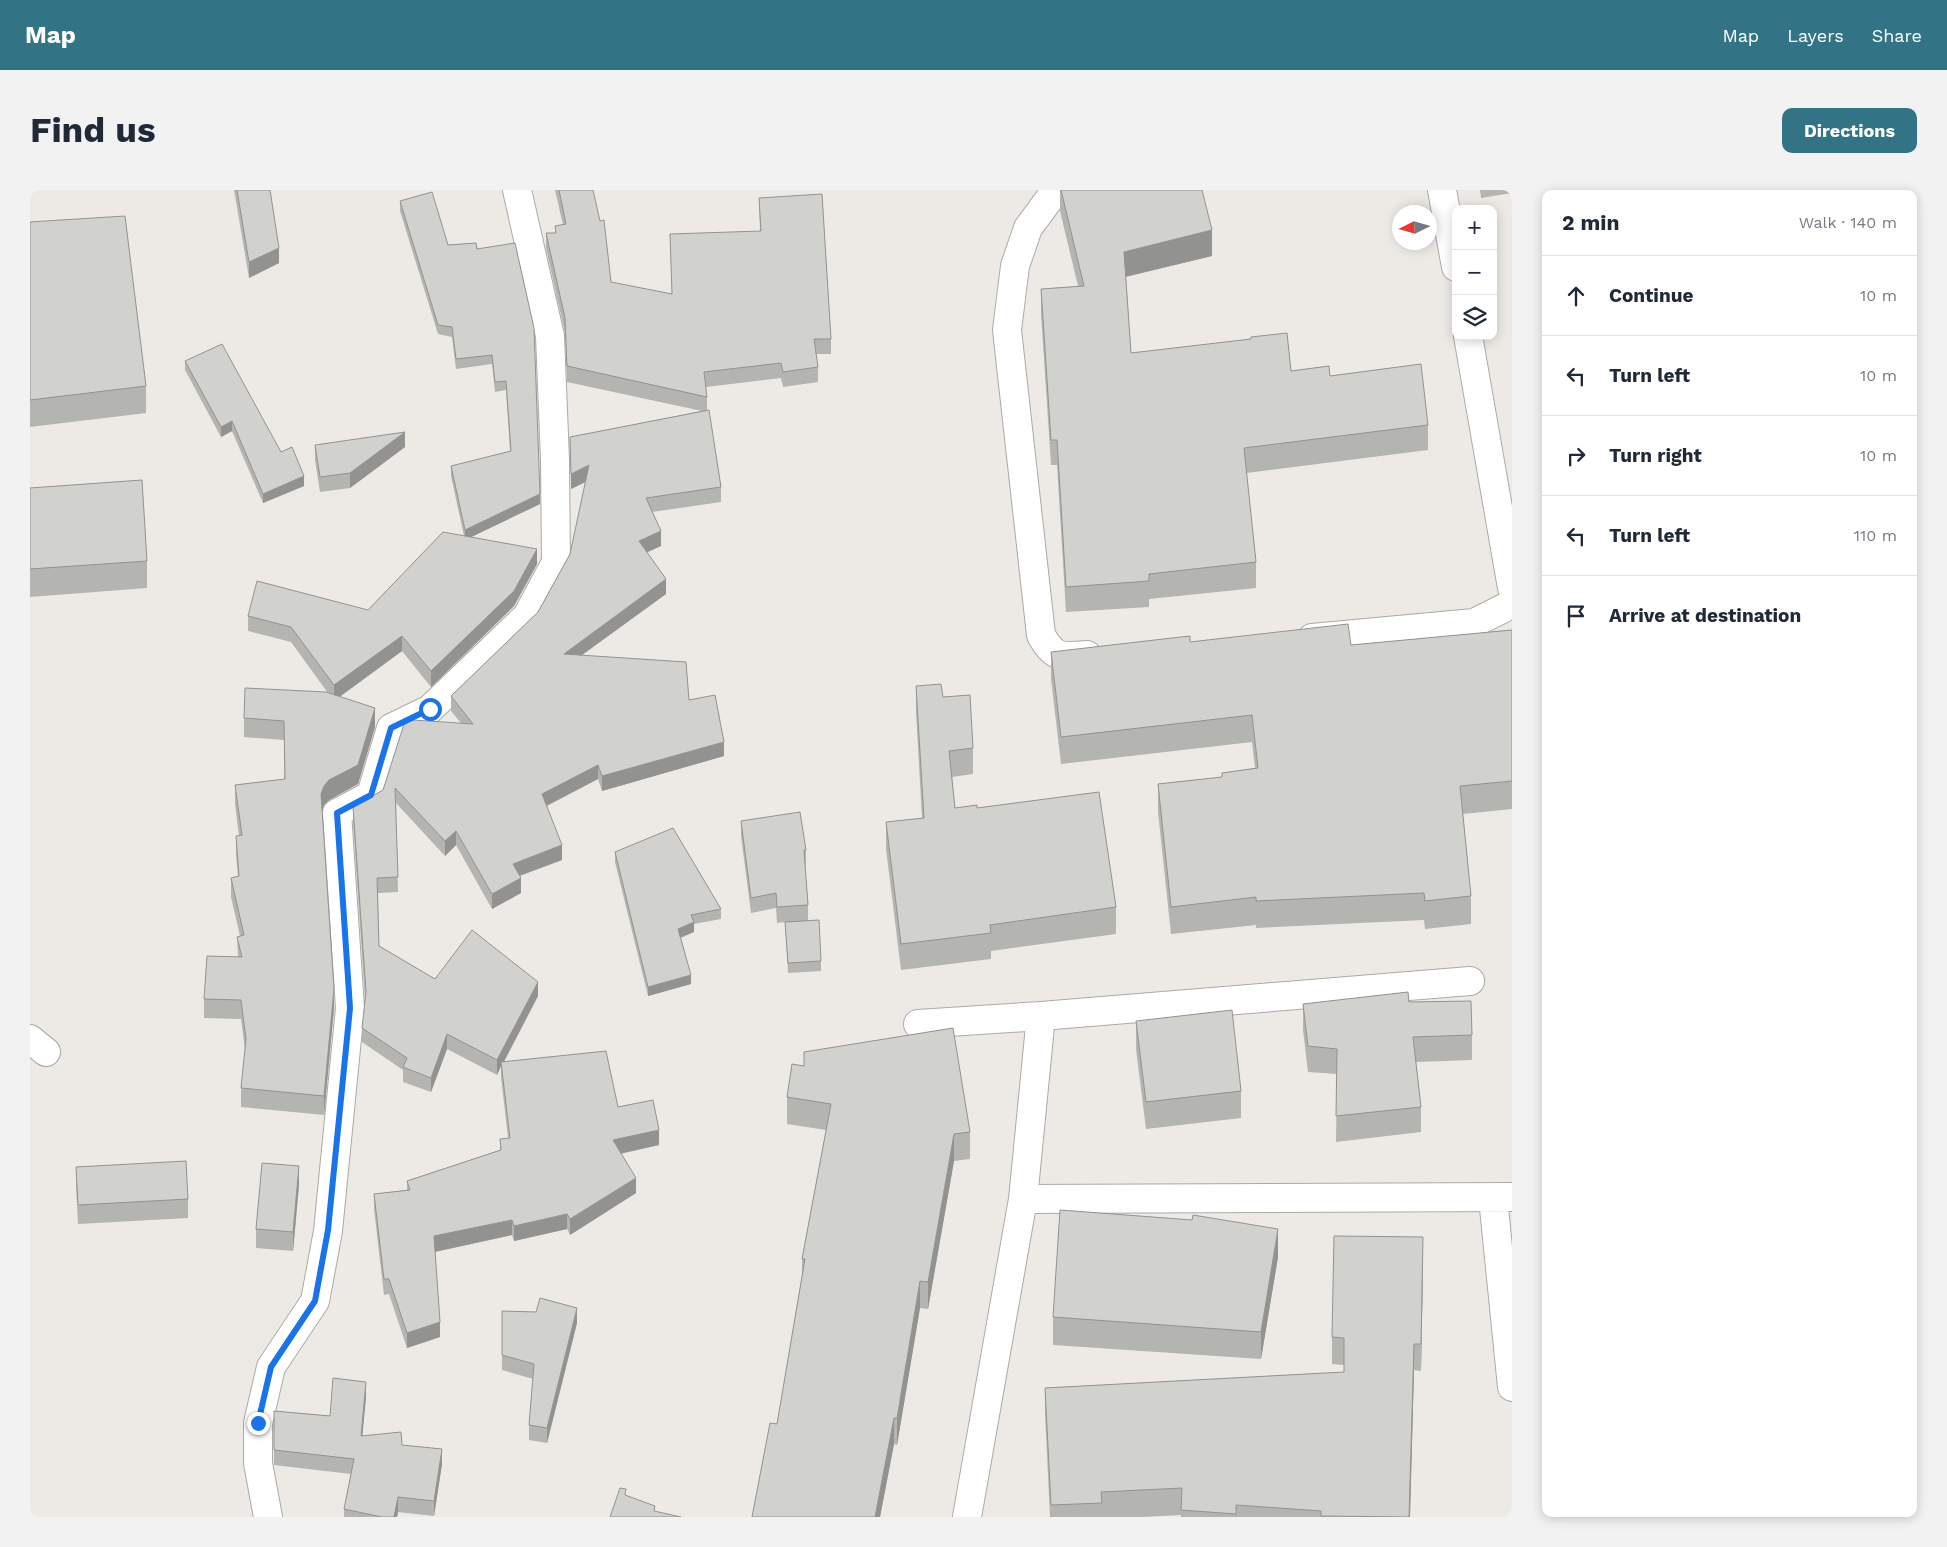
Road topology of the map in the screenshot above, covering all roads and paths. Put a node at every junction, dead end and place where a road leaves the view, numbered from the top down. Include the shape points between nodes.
1 (517, 190) edge
2 (1056, 190) edge
3 (1442, 190) edge
4 (1453, 250) edge
5 (1469, 340) edge
6 (1512, 588) edge
7 (1512, 604) edge
8 (1291, 640) edge
9 (1110, 654) edge
10 (1470, 981) dead end
11 (1041, 1016) junction
12 (918, 1024) dead end
13 (1502, 1197) edge
14 (1023, 1199) junction
15 (1512, 1387) edge
16 (268, 1517) edge
17 (967, 1517) edge

1 - 16 street via 550,336 556,562 527,616 430,709 391,728 371,795 337,813 350,1008 328,1230 315,1301 271,1367 258,1423 258,1463
2 - 9 street via 1028,228 1015,266 1007,330 1041,635 1049,650 1062,657
3 - 4 street
5 - 6 street
7 - 8 street via 1474,623
10 - 11 street
11 - 12 street
11 - 14 street
13 - 14 street
13 - 15 street
14 - 17 street

